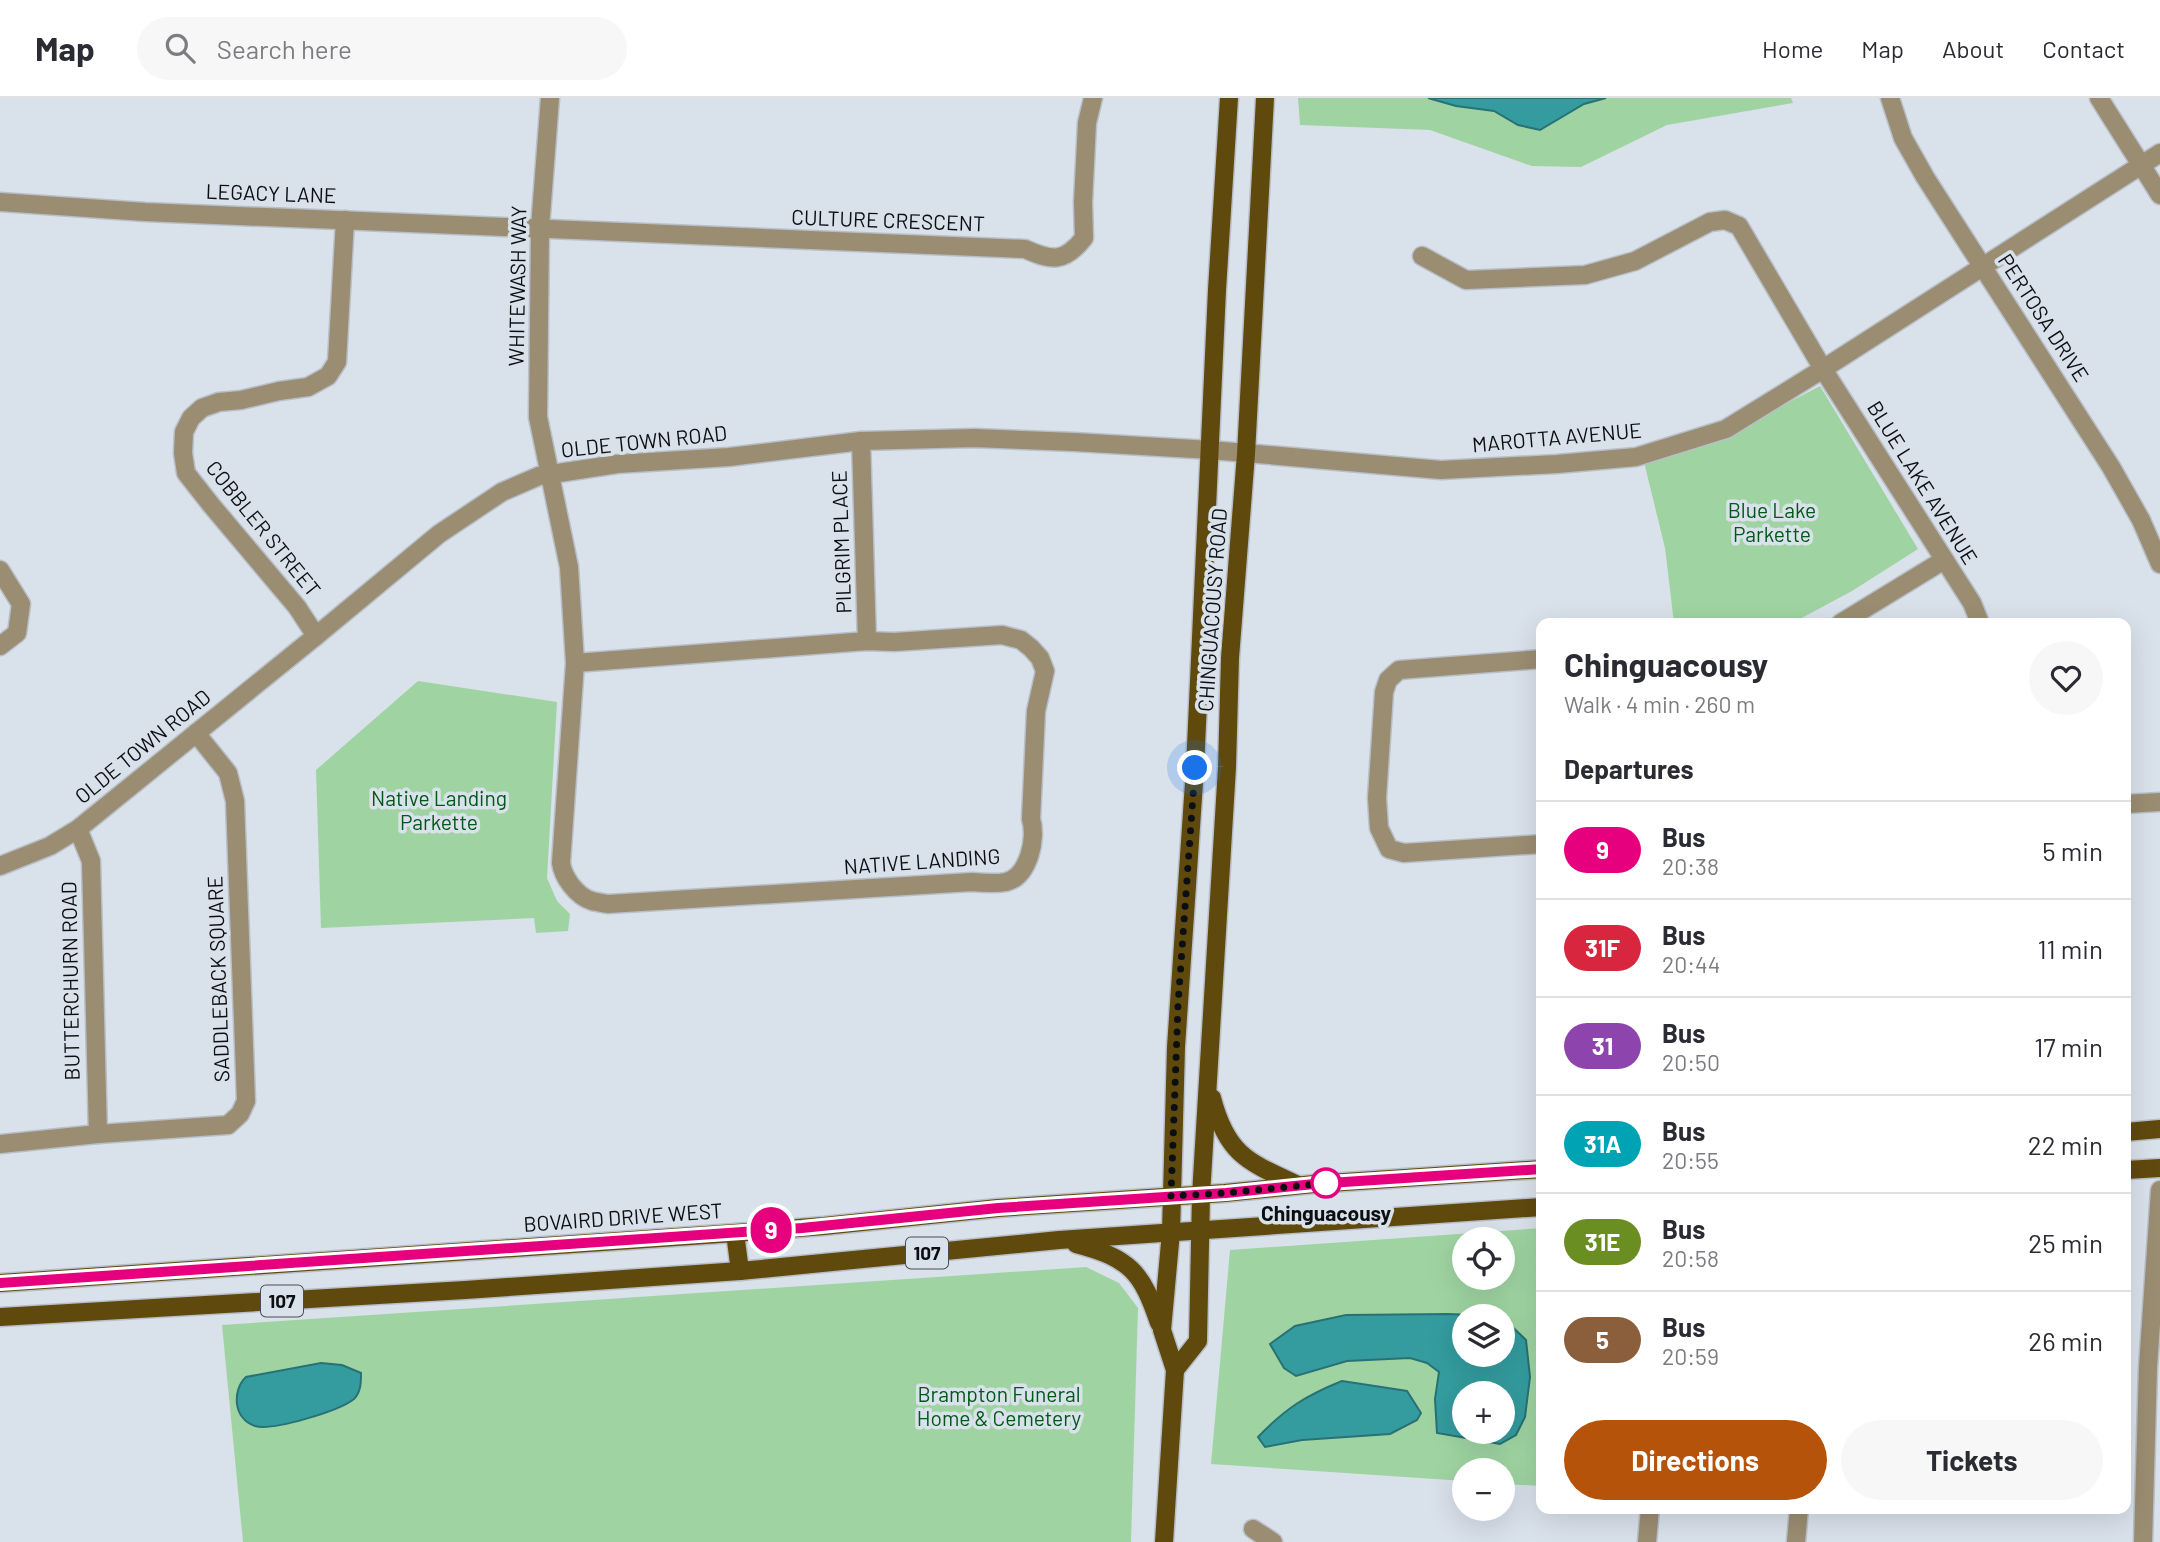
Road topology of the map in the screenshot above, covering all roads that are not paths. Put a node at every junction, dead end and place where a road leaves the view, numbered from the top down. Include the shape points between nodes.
1 (550, 98) edge
2 (1093, 98) edge
3 (1228, 98) edge
4 (1265, 98) edge
5 (1890, 98) edge
6 (2099, 98) edge
7 (2160, 153) edge
8 (2141, 165) junction
9 (2160, 195) edge
10 (0, 202) edge
11 (0, 215) edge
12 (345, 220) junction
13 (540, 228) junction
14 (1422, 256) dead end
15 (1984, 267) junction
16 (1824, 369) junction
17 (861, 441) junction
18 (1211, 450) junction
19 (1246, 454) junction
20 (551, 474) junction
21 (1944, 561) junction
22 (2160, 564) edge
23 (0, 570) edge
24 (1849, 618) edge
25 (1978, 618) edge
26 (316, 636) junction
27 (867, 641) junction
28 (0, 646) edge
29 (1536, 659) edge
30 (575, 663) junction
31 (196, 733) junction
32 (2160, 802) edge
33 (2131, 804) edge
34 (78, 829) junction
35 (1536, 844) edge
36 (0, 866) edge
37 (1208, 1084) junction
38 (2160, 1129) edge
39 (2131, 1132) edge
40 (98, 1134) junction
41 (0, 1144) edge
42 (2160, 1168) edge
43 (1536, 1169) edge
44 (2131, 1170) edge
45 (1301, 1186) junction
46 (2160, 1190) edge
47 (1201, 1195) junction
48 (1171, 1196) junction
49 (1536, 1207) edge
50 (1200, 1230) junction
51 (1171, 1232) junction
52 (735, 1233) junction
53 (1059, 1240) junction
54 (740, 1271) junction
55 (0, 1283) edge
56 (0, 1317) edge
57 (1162, 1331) junction
58 (1175, 1370) junction
59 (1649, 1514) edge
60 (1798, 1514) edge
61 (1253, 1529) dead end
62 (1164, 1542) edge
63 (1273, 1542) edge
64 (1647, 1542) edge
65 (1796, 1542) edge
66 (2143, 1542) edge

1 - 13 street, WHITEWASH WAY
2 - 13 street, CULTURE CRESCENT via 1087,123 1084,238 1060,258 1045,258 1025,249
3 - 18 main road, CHINGUACOUSY ROAD
4 - 19 main road, CHINGUACOUSY ROAD
5 - 15 street, PERTOSA DRIVE via 1903,138
6 - 8 street
7 - 8 street, MAROTTA AVENUE
8 - 9 street
8 - 15 street, MAROTTA AVENUE
10 - 11 street
10 - 12 street, LEGACY LANE
12 - 13 street, LEGACY LANE
12 - 26 street, COBBLER STREET via 337,362 328,376 308,387 202,408 184,432 186,473 298,607
13 - 20 street, WHITEWASH WAY via 538,417
14 - 16 street, BLUE LAKE AVENUE via 1466,280 1586,275 1635,261 1699,227 1725,220 1739,226
15 - 16 street, MAROTTA AVENUE
15 - 22 street, PERTOSA DRIVE via 2111,467
16 - 19 street, MAROTTA AVENUE via 1726,429 1636,457 1441,470
16 - 21 street, BLUE LAKE AVENUE
17 - 18 street, OLDE TOWN ROAD via 974,438
17 - 20 street, OLDE TOWN ROAD
17 - 27 street, PILGRIM PLACE
18 - 19 street, MAROTTA AVENUE
18 - 48 main road, CHINGUACOUSY ROAD
19 - 37 main road, CHINGUACOUSY ROAD via 1230,658
20 - 26 street, OLDE TOWN ROAD via 502,492 439,534
20 - 30 street, NATIVE LANDING via 569,567
21 - 24 street
21 - 25 street, BLUE LAKE AVENUE
23 - 28 street via 21,604 17,633
26 - 31 street, OLDE TOWN ROAD
27 - 30 street, NATIVE LANDING
27 - 30 street, NATIVE LANDING via 1002,635 1021,640 1040,659 1045,671 1036,711 1034,840 1030,855 1013,879 987,884 592,901 568,881 561,863
29 - 35 street via 1399,670 1384,692 1377,799 1379,828 1389,849 1396,851
31 - 34 street, OLDE TOWN ROAD
31 - 40 street, SADDLEBACK SQUARE via 228,773 235,800 246,1101 228,1125
32 - 33 street
34 - 36 street, OLDE TOWN ROAD
34 - 40 street, BUTTERCHURN ROAD via 92,861
37 - 45 main road via 1218,1122 1245,1159
37 - 47 main road, CHINGUACOUSY ROAD
38 - 39 main road
40 - 41 street, SADDLEBACK SQUARE
42 - 44 main road
43 - 45 main road, BOVAIRD DRIVE WEST / 107
45 - 47 main road, BOVAIRD DRIVE WEST / 107
46 - 66 street
47 - 48 main road, BOVAIRD DRIVE WEST / 107
47 - 50 main road, CHINGUACOUSY ROAD
48 - 51 main road, CHINGUACOUSY ROAD
48 - 52 main road, BOVAIRD DRIVE WEST / 107
49 - 50 main road, 107
50 - 51 main road, 107
50 - 58 main road, CHINGUACOUSY ROAD via 1198,1341
51 - 53 main road, 107
51 - 57 main road, CHINGUACOUSY ROAD
52 - 54 main road
52 - 55 main road, BOVAIRD DRIVE WEST / 107
53 - 54 main road, 107
53 - 57 main road via 1119,1259 1148,1289
54 - 56 main road, 107
57 - 58 main road, CHINGUACOUSY ROAD
58 - 62 main road, CHINGUACOUSY ROAD
59 - 64 street
60 - 65 street
61 - 63 street

